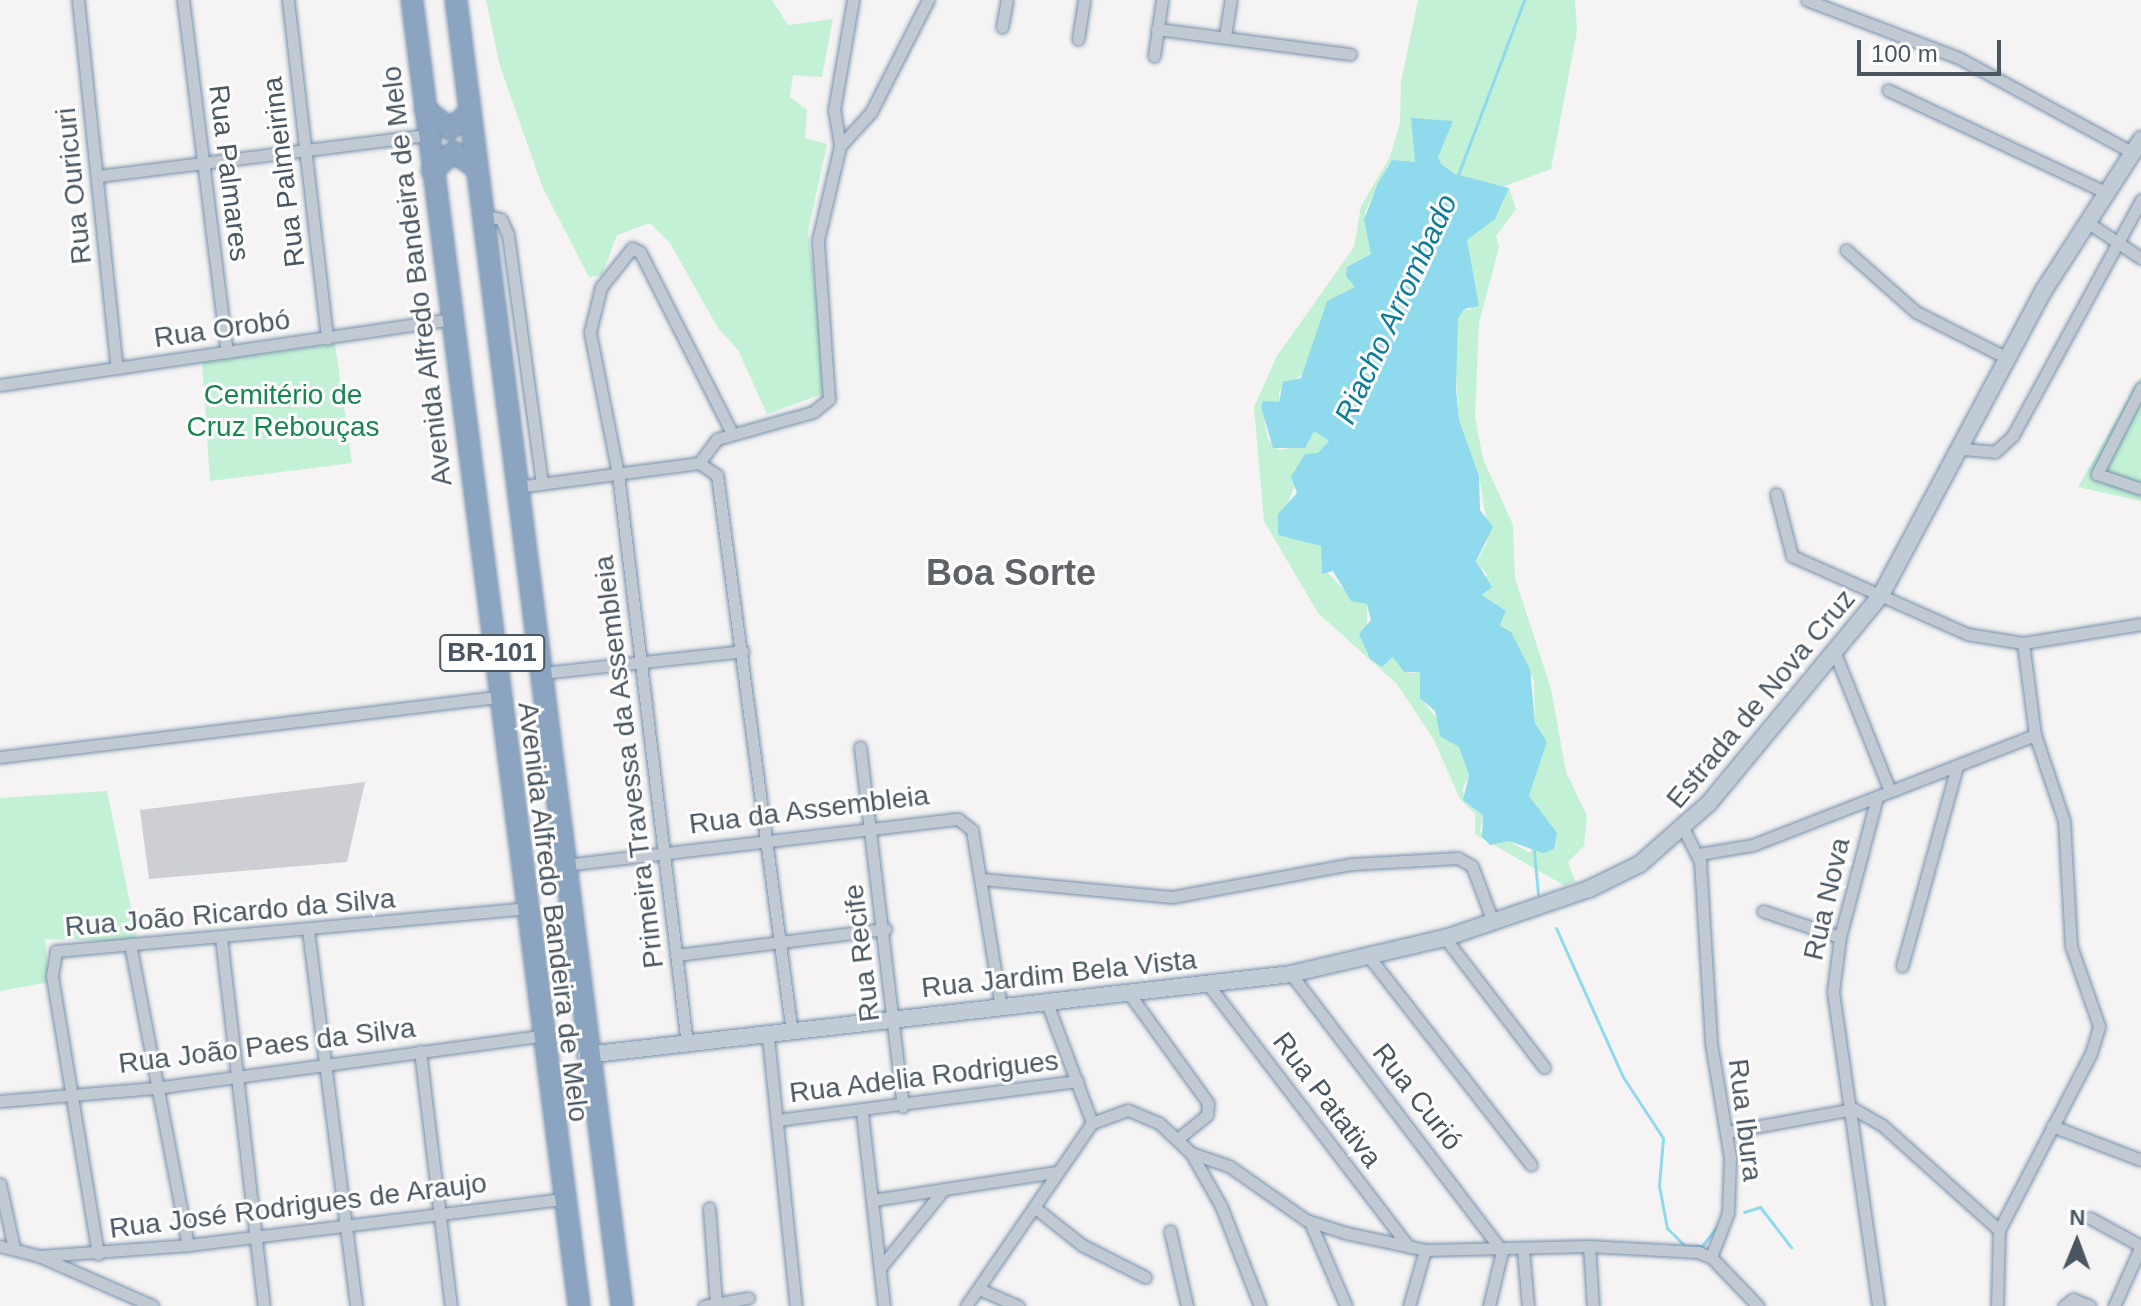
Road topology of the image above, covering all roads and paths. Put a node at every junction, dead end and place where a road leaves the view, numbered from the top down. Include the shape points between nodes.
1 (78, 0) edge
2 (183, 0) edge
3 (288, 0) edge
4 (412, 0) edge
5 (456, 0) edge
6 (853, 0) edge
7 (928, 0) edge
8 (1007, 0) edge
9 (1084, 0) edge
10 (1162, 0) edge
11 (1231, 0) edge
12 (1807, 0) edge
13 (1002, 27) dead end
14 (1157, 29) junction
15 (1225, 36) junction
16 (1078, 39) dead end
17 (1350, 54) dead end
18 (1154, 56) dead end
19 (1888, 90) dead end
20 (425, 109) junction
21 (470, 113) junction
22 (427, 135) junction
23 (840, 146) junction
24 (2137, 146) edge
25 (307, 151) junction
26 (204, 163) junction
27 (477, 168) junction
28 (432, 171) junction
29 (98, 176) junction
30 (2107, 193) junction
31 (2141, 200) edge
32 (483, 215) junction
33 (2087, 222) junction
34 (2114, 244) junction
35 (1846, 250) dead end
36 (2141, 258) edge
37 (450, 319) junction
38 (327, 339) junction
39 (227, 352) junction
40 (2007, 358) junction
41 (117, 368) junction
42 (0, 385) edge
43 (2141, 388) edge
44 (732, 433) junction
45 (1963, 449) junction
46 (699, 463) junction
47 (618, 474) junction
48 (542, 484) junction
49 (517, 487) junction
50 (2141, 489) edge
51 (1776, 494) dead end
52 (1881, 595) junction
53 (2141, 624) edge
54 (2023, 643) junction
55 (743, 651) junction
56 (1836, 656) junction
57 (642, 663) junction
58 (542, 673) junction
59 (497, 697) junction
60 (2035, 735) junction
61 (860, 747) dead end
62 (0, 757) edge
63 (1957, 767) junction
64 (1890, 791) junction
65 (1877, 797) junction
66 (870, 827) junction
67 (1684, 830) junction
68 (767, 840) junction
69 (665, 851) junction
70 (1699, 854) junction
71 (565, 865) junction
72 (981, 879) junction
73 (524, 908) junction
74 (1530, 910) joint
75 (1763, 911) dead end
76 (1493, 922) junction
77 (885, 929) junction
78 (308, 930) junction
79 (221, 937) junction
80 (1840, 937) junction
81 (1445, 938) junction
82 (780, 943) junction
83 (130, 944) junction
84 (676, 955) junction
85 (1370, 958) junction
86 (1902, 966) dead end
87 (1291, 974) junction
88 (1207, 983) junction
89 (1128, 992) junction
90 (1047, 1003) junction
91 (1001, 1007) junction
92 (895, 1018) junction
93 (792, 1033) junction
94 (541, 1036) junction
95 (768, 1037) junction
96 (687, 1044) junction
97 (420, 1051) junction
98 (586, 1055) junction
99 (326, 1064) junction
100 (1544, 1067) dead end
101 (239, 1075) junction
102 (1077, 1081) junction
103 (155, 1088) junction
104 (71, 1093) junction
105 (0, 1101) edge
106 (903, 1106) junction
107 (1848, 1108) junction
108 (862, 1113) junction
109 (777, 1120) junction
110 (1092, 1123) junction
111 (2052, 1126) junction
112 (1727, 1132) junction
113 (1177, 1139) junction
114 (1191, 1153) junction
115 (2141, 1160) edge
116 (1531, 1165) dead end
117 (1055, 1172) junction
118 (0, 1184) edge
119 (944, 1189) junction
120 (562, 1199) junction
121 (873, 1200) junction
122 (1034, 1207) junction
123 (709, 1208) dead end
124 (439, 1215) junction
125 (2090, 1218) dead end
126 (1310, 1222) junction
127 (345, 1225) junction
128 (1999, 1230) junction
129 (1170, 1231) dead end
130 (260, 1237) junction
131 (188, 1245) junction
132 (0, 1246) edge
133 (1589, 1246) junction
134 (1409, 1247) junction
135 (14, 1248) junction
136 (1425, 1250) junction
137 (1523, 1250) junction
138 (1502, 1251) junction
139 (98, 1254) junction
140 (39, 1256) junction
141 (1711, 1257) junction
142 (880, 1268) junction
143 (1145, 1277) dead end
144 (979, 1289) junction
145 (748, 1298) dead end
146 (2067, 1302) edge
147 (710, 1305) edge
148 (153, 1306) edge
149 (264, 1306) edge
150 (356, 1306) edge
151 (451, 1306) edge
152 (579, 1306) edge
153 (622, 1306) edge
154 (796, 1306) edge
155 (884, 1306) edge
156 (966, 1306) edge
157 (1018, 1306) edge
158 (1187, 1306) edge
159 (1260, 1306) edge
160 (1346, 1306) edge
161 (1409, 1306) edge
162 (1489, 1306) edge
163 (1528, 1306) edge
164 (1593, 1306) edge
165 (1758, 1306) edge
166 (1878, 1306) edge
167 (1997, 1306) edge
168 (2090, 1306) edge
169 (2114, 1306) edge

1 - 29 street, Rua Ouricuri
2 - 26 street, Rua Palmares
3 - 25 street, Rua Palmeirina
4 - 20 highway, Avenida Alfredo Bandeira de Melo / BR-101
5 - 21 highway, Avenida Alfredo Bandeira de Melo / BR-101
6 - 23 street via 834,110
7 - 23 street via 926,14 871,112
8 - 13 street
9 - 16 street
10 - 14 street
11 - 15 street
12 - 24 street via 1959,58
14 - 15 street
14 - 18 street
15 - 17 street
19 - 30 street
20 - 21 highway via 450,129
20 - 22 highway, Avenida Alfredo Bandeira de Melo / BR-101
21 - 27 highway, Avenida Alfredo Bandeira de Melo / BR-101
22 - 25 street
22 - 28 highway, Avenida Alfredo Bandeira de Melo / BR-101
23 - 44 street via 818,240 832,394 813,412
24 - 30 main road, Estrada de Nova Cruz
25 - 26 street
25 - 38 street, Rua Palmeirina
26 - 29 street
26 - 39 street, Rua Palmares
27 - 28 highway via 454,152
27 - 32 highway, Avenida Alfredo Bandeira de Melo / BR-101
28 - 37 highway, Avenida Alfredo Bandeira de Melo / BR-101
29 - 41 street, Rua Ouricuri
30 - 33 main road, Estrada de Nova Cruz
31 - 34 street
32 - 48 street via 501,219 508,235
32 - 49 highway, Avenida Alfredo Bandeira de Melo / BR-101
33 - 34 street
33 - 40 main road, Estrada de Nova Cruz
34 - 36 street
34 - 45 street via 2013,435 1995,452
35 - 40 street via 1908,306
37 - 38 street, Rua Orobó
37 - 59 highway, Avenida Alfredo Bandeira de Melo / BR-101
38 - 39 street, Rua Orobó
39 - 41 street, Rua Orobó
40 - 45 main road, Estrada de Nova Cruz
41 - 42 street, Rua Orobó
43 - 50 street via 2097,474
44 - 46 street via 710,445
44 - 47 street, Primeira Travessa da Assembleia via 640,252 632,248 601,287 590,332
45 - 52 main road, Estrada de Nova Cruz
46 - 47 street
46 - 55 street via 713,468 721,485
47 - 48 street
47 - 57 street, Primeira Travessa da Assembleia
48 - 49 street
49 - 58 highway, Avenida Alfredo Bandeira de Melo / BR-101
51 - 52 street via 1792,556
52 - 54 street via 1967,634
52 - 56 main road, Estrada de Nova Cruz
53 - 54 street
54 - 60 street
55 - 57 street
55 - 68 street
56 - 64 street
56 - 67 main road, Estrada de Nova Cruz
57 - 58 street
57 - 69 street, Primeira Travessa da Assembleia
58 - 71 highway, Avenida Alfredo Bandeira de Melo / BR-101
59 - 62 street
59 - 73 highway, Avenida Alfredo Bandeira de Melo / BR-101
60 - 63 street
60 - 111 street via 2064,821 2071,946 2099,1026
61 - 66 street, Rua Recife
63 - 64 street
63 - 86 street
64 - 65 street
65 - 70 street via 1735,851
65 - 80 street, Rua Nova
66 - 68 street, Rua da Assembleia
66 - 72 street, Rua da Assembleia via 963,821 972,830
66 - 77 street, Rua Recife
67 - 70 street, Rua Ibura
67 - 74 main road, Estrada de Nova Cruz via 1616,877
68 - 69 street, Rua da Assembleia
68 - 82 street
69 - 71 street, Rua da Assembleia
69 - 84 street, Primeira Travessa da Assembleia
70 - 112 street, Rua Ibura via 1711,1043
71 - 98 highway, Avenida Alfredo Bandeira de Melo / BR-101
72 - 76 street via 1172,897 1352,864 1458,858 1472,866
72 - 91 street, Rua da Assembleia
73 - 78 street, Rua João Ricardo da Silva
73 - 94 highway, Avenida Alfredo Bandeira de Melo / BR-101
74 - 76 main road, Rua Jardim Bela Vista
75 - 80 street
76 - 81 main road, Rua Jardim Bela Vista
77 - 82 street
77 - 92 street, Rua Recife
78 - 79 street, Rua João Ricardo da Silva
78 - 99 street
79 - 83 street, Rua João Ricardo da Silva
79 - 101 street
80 - 107 street, Rua Nova via 1833,992
81 - 85 main road, Rua Jardim Bela Vista
81 - 100 street
82 - 84 street
82 - 93 street
83 - 103 street
83 - 104 street, Rua João Ricardo da Silva via 63,948 53,955
84 - 96 street, Primeira Travessa da Assembleia
85 - 87 main road, Rua Jardim Bela Vista
85 - 116 street
87 - 88 main road, Rua Jardim Bela Vista
87 - 138 street, Rua Curió
88 - 89 main road, Rua Jardim Bela Vista
88 - 134 street, Rua Patativa
89 - 90 main road, Rua Jardim Bela Vista
89 - 113 street via 1208,1103 1207,1115
90 - 91 main road, Rua Jardim Bela Vista
90 - 102 street
91 - 92 main road, Rua Jardim Bela Vista
92 - 93 main road, Rua Jardim Bela Vista
92 - 106 street, Rua Recife
93 - 95 main road, Rua Jardim Bela Vista
94 - 97 street, Rua João Paes da Silva
94 - 120 highway, Avenida Alfredo Bandeira de Melo / BR-101
95 - 96 main road, Rua Jardim Bela Vista
95 - 109 street
96 - 98 main road, Rua Jardim Bela Vista
97 - 99 street, Rua João Paes da Silva
97 - 124 street
98 - 153 highway, Avenida Alfredo Bandeira de Melo / BR-101
99 - 101 street, Rua João Paes da Silva
99 - 127 street
101 - 103 street, Rua João Paes da Silva
101 - 130 street
102 - 106 street, Rua Adelia Rodrigues
102 - 110 street
103 - 104 street, Rua João Paes da Silva
103 - 131 street
104 - 105 street, Rua João Paes da Silva
104 - 139 street, Rua João Ricardo da Silva
106 - 108 street, Rua Adelia Rodrigues
107 - 112 street
107 - 128 street via 1882,1125
107 - 166 street, Rua Nova
108 - 109 street, Rua Adelia Rodrigues
108 - 121 street
109 - 154 street
110 - 113 street via 1111,1112 1138,1112
110 - 117 street
111 - 115 street
111 - 128 street
112 - 141 street, Rua Ibura via 1730,1205
113 - 114 street
114 - 126 street via 1229,1166
114 - 159 street via 1221,1206
117 - 119 street
117 - 122 street
118 - 135 street
119 - 121 street
119 - 142 street
120 - 124 street, Rua José Rodrigues de Araujo
120 - 152 highway, Avenida Alfredo Bandeira de Melo / BR-101
121 - 142 street
122 - 143 street via 1082,1245
122 - 144 street
123 - 147 street
124 - 127 street, Rua José Rodrigues de Araujo
124 - 151 street
125 - 169 street via 2141,1246
126 - 134 street
126 - 160 street
127 - 130 street, Rua José Rodrigues de Araujo
127 - 150 street
128 - 167 street
129 - 158 street
130 - 131 street, Rua José Rodrigues de Araujo
130 - 149 street
131 - 139 street, Rua José Rodrigues de Araujo
132 - 135 street
133 - 137 street
133 - 141 street
133 - 164 street
134 - 136 street
135 - 140 street
136 - 138 street
136 - 161 street
137 - 138 street
137 - 163 street
138 - 162 street
139 - 140 street, Rua José Rodrigues de Araujo
140 - 148 street
141 - 165 street
142 - 155 street
144 - 156 street
144 - 157 street
145 - 147 street
146 - 168 street

